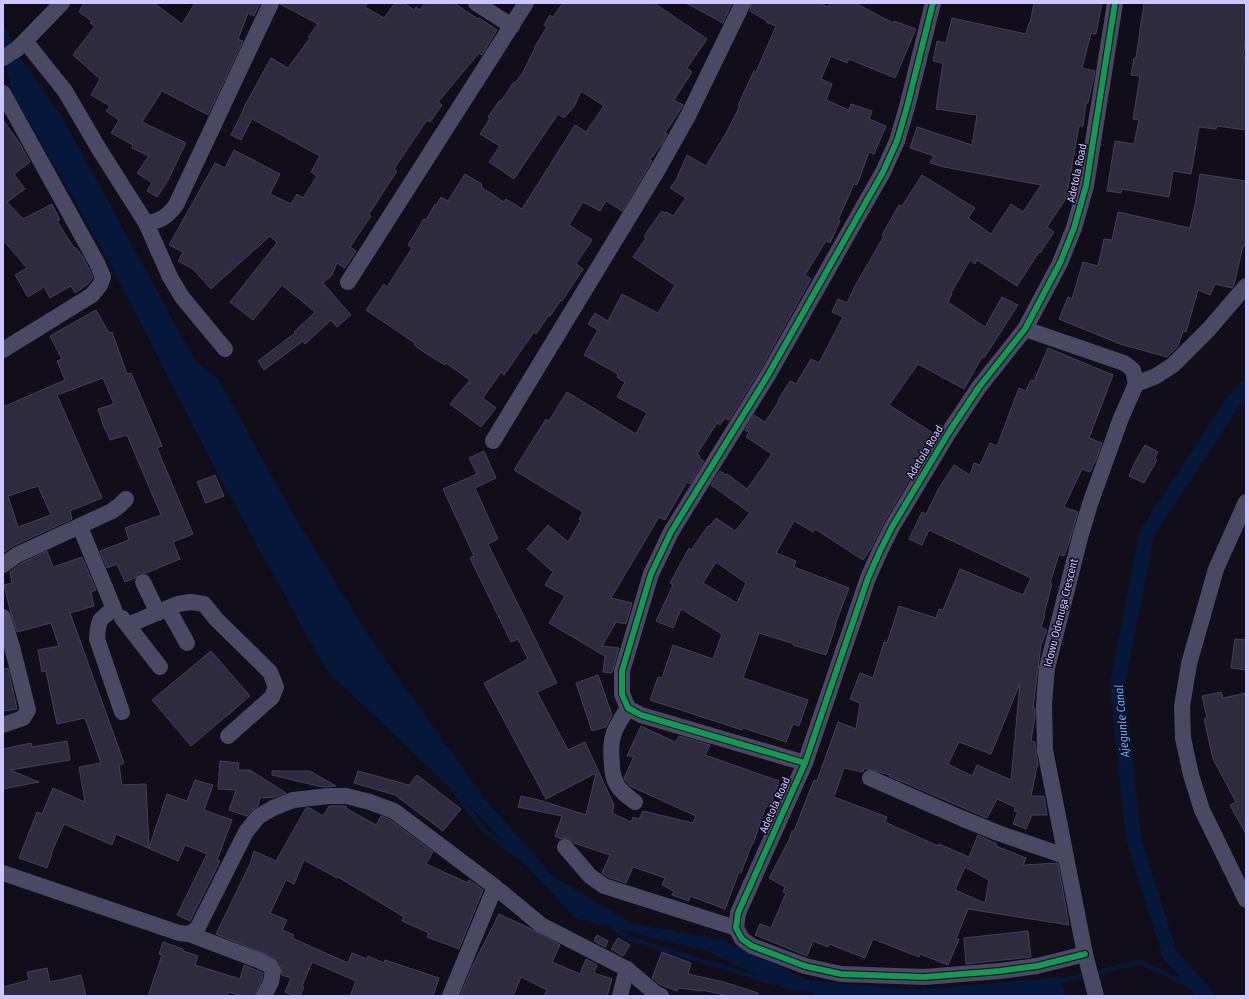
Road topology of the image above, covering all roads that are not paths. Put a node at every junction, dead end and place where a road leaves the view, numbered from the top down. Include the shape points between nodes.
1 (62, 3) edge
2 (271, 3) edge
3 (476, 3) edge
4 (526, 3) edge
5 (743, 3) edge
6 (932, 3) edge
7 (1115, 3) edge
8 (512, 26) junction
9 (21, 45) junction
10 (3, 58) edge
11 (3, 94) edge
12 (146, 223) junction
13 (348, 282) dead end
14 (1246, 286) edge
15 (1025, 329) junction
16 (225, 349) dead end
17 (3, 350) edge
18 (1136, 384) junction
19 (493, 442) dead end
20 (126, 499) dead end
21 (1246, 502) edge
22 (80, 527) junction
23 (3, 565) edge
24 (143, 582) dead end
25 (114, 610) junction
26 (163, 611) junction
27 (3, 617) edge
28 (128, 625) junction
29 (187, 643) dead end
30 (8, 648) edge
31 (160, 667) dead end
32 (628, 708) junction
33 (122, 712) dead end
34 (3, 725) edge
35 (228, 736) dead end
36 (805, 763) junction
37 (870, 778) dead end
38 (635, 802) dead end
39 (565, 848) dead end
40 (1065, 856) junction
41 (3, 873) edge
42 (495, 887) junction
43 (1246, 900) edge
44 (737, 921) junction
45 (189, 934) junction
46 (1084, 954) junction
47 (627, 969) junction
48 (264, 996) edge
49 (450, 996) edge
50 (620, 996) edge
51 (661, 996) edge
52 (1096, 996) edge

1 - 9 street
2 - 12 street via 176,205 159,221
3 - 8 street
4 - 8 street
5 - 19 street via 695,102 657,171
6 - 32 street via 907,107 897,141 883,172 768,375 671,532 651,574 622,671 622,694
7 - 15 street, Adetola Road via 1088,171 1074,228 1060,263
8 - 13 street
9 - 10 street
9 - 12 street via 65,91
11 - 17 street via 103,277 100,286 92,295
12 - 16 street via 170,277 182,297
14 - 18 street via 1209,329 1173,365 1156,376
15 - 18 street via 1124,363 1133,370
15 - 36 street, Adetola Road via 979,387 892,527 868,578
18 - 40 street, Idowu Odenuga Crescent via 1090,501 1047,668 1044,704 1045,750
20 - 22 street via 112,511
21 - 43 street via 1216,569 1189,664 1182,706 1184,738 1191,775 1202,810
22 - 23 street via 17,555
22 - 25 street
24 - 26 street
25 - 28 street
25 - 33 street via 101,619 97,628 97,638
26 - 28 street
26 - 29 street
26 - 35 street via 178,604 204,604 270,672 276,687 272,696
27 - 30 street
28 - 31 street
30 - 34 street via 28,710 23,718
32 - 36 street via 641,715
32 - 38 street via 612,736 610,750 616,784
36 - 44 street, Adetola Road
37 - 40 street via 983,827
39 - 44 street via 590,876 604,886
40 - 46 street, Idowu Odenuga Crescent
41 - 45 street via 179,933
42 - 45 street via 394,811 346,796 293,800 258,817 246,832 197,929
42 - 47 street via 541,925
42 - 49 street
44 - 46 street via 742,939 752,946 805,966 841,974 924,977 993,972 1037,966
45 - 48 street via 269,965 273,971
46 - 52 street, Idowu Odenuga Crescent
47 - 50 street
47 - 51 street

